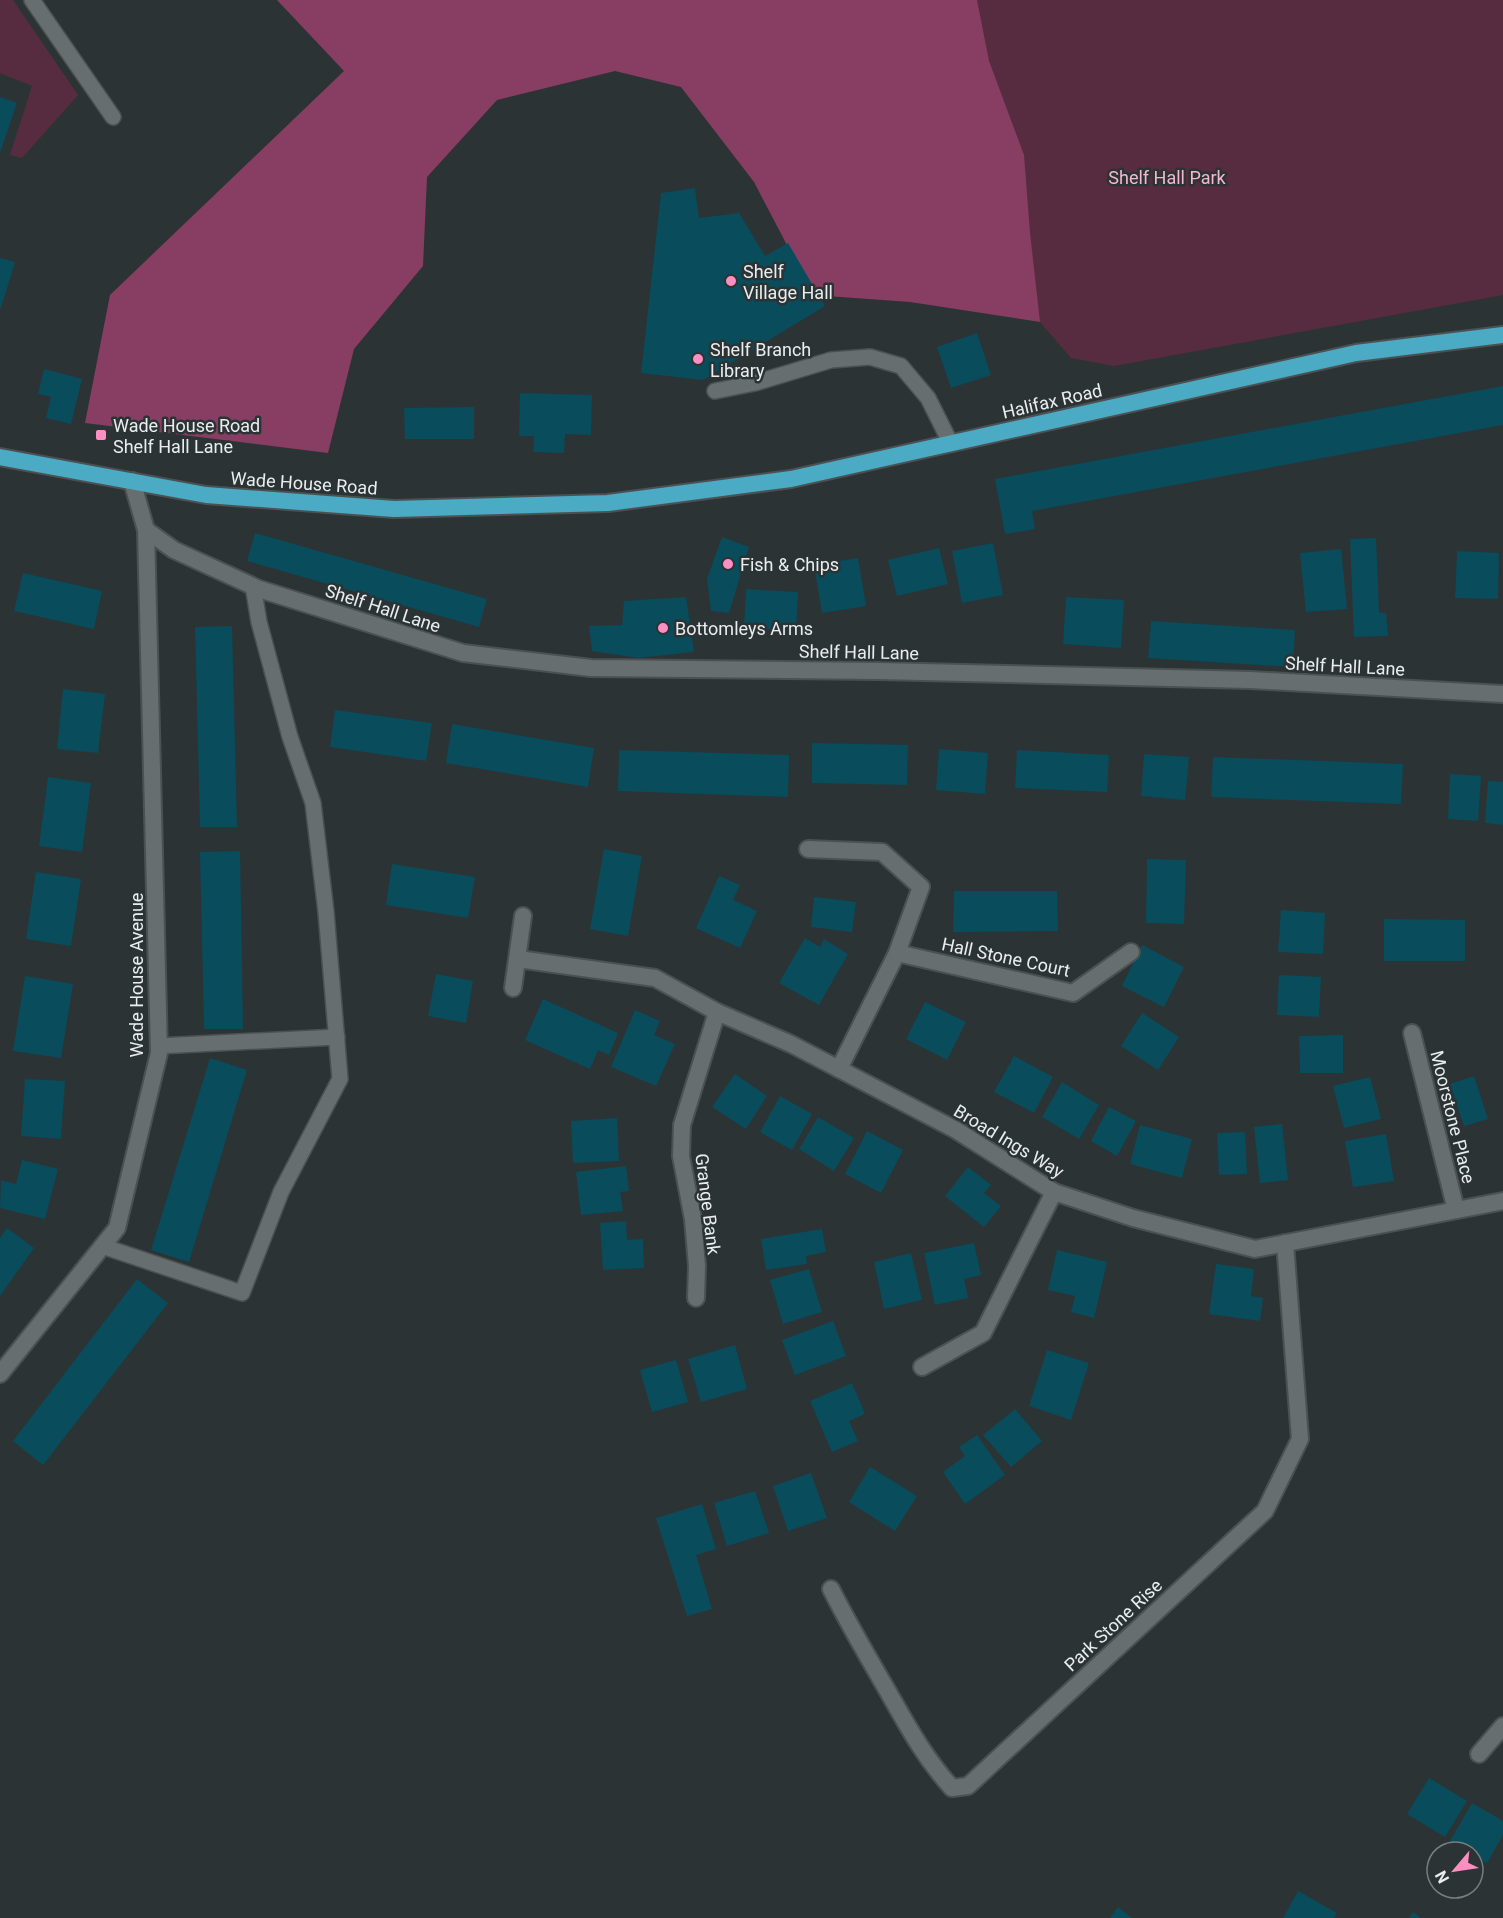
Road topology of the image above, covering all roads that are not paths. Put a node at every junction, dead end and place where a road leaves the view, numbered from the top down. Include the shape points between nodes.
1 (32, 0) edge
2 (114, 117) dead end
3 (1503, 335) edge
4 (715, 391) dead end
5 (951, 444) junction
6 (0, 457) edge
7 (132, 481) junction
8 (608, 503) joint
9 (146, 530) junction
10 (253, 586) junction
11 (1503, 694) edge
12 (808, 849) dead end
13 (523, 916) dead end
14 (1131, 952) dead end
15 (897, 953) junction
16 (518, 958) junction
17 (513, 988) dead end
18 (717, 1012) junction
19 (1412, 1033) dead end
20 (337, 1037) junction
21 (159, 1046) junction
22 (839, 1069) junction
23 (1054, 1192) junction
24 (1503, 1201) edge
25 (1456, 1210) junction
26 (1286, 1244) junction
27 (102, 1246) junction
28 (696, 1298) dead end
29 (922, 1367) dead end
30 (0, 1374) edge
31 (831, 1589) dead end
32 (1503, 1726) edge
33 (1479, 1754) dead end

1 - 2 lane
3 - 5 highway, Halifax Road via 1356,354
4 - 5 lane via 755,384 831,360 870,357 902,366 928,398
5 - 8 highway, Halifax Road via 791,479
6 - 7 highway, Wade House Road
7 - 8 highway, Wade House Road via 206,495 394,509
7 - 9 street
9 - 10 street, Shelf Hall Lane via 174,550
9 - 21 street, Wade House Avenue
10 - 11 street, Shelf Hall Lane via 463,653 591,668 1250,680
10 - 20 lane via 290,737 313,803
12 - 15 street via 882,852 921,887
13 - 16 street
14 - 15 street, Hall Stone Court via 1073,993
15 - 22 street
16 - 17 street
16 - 18 street, Broad Ings Way via 655,978
18 - 22 street, Broad Ings Way
18 - 28 street, Grange Bank via 682,1125 681,1156 697,1266
19 - 25 street, Moorstone Place
20 - 21 lane
20 - 27 lane via 340,1079 281,1192 242,1293
21 - 27 street, Wade House Avenue via 117,1228
22 - 23 street, Broad Ings Way via 956,1131
23 - 26 street, Broad Ings Way via 1133,1218 1255,1249
23 - 29 street via 983,1333
24 - 25 street, Broad Ings Way
25 - 26 street, Broad Ings Way
26 - 31 street, Park Stone Rise via 1300,1439 1264,1511 968,1786 952,1788 933,1767
27 - 30 street, Wade House Avenue
32 - 33 street

